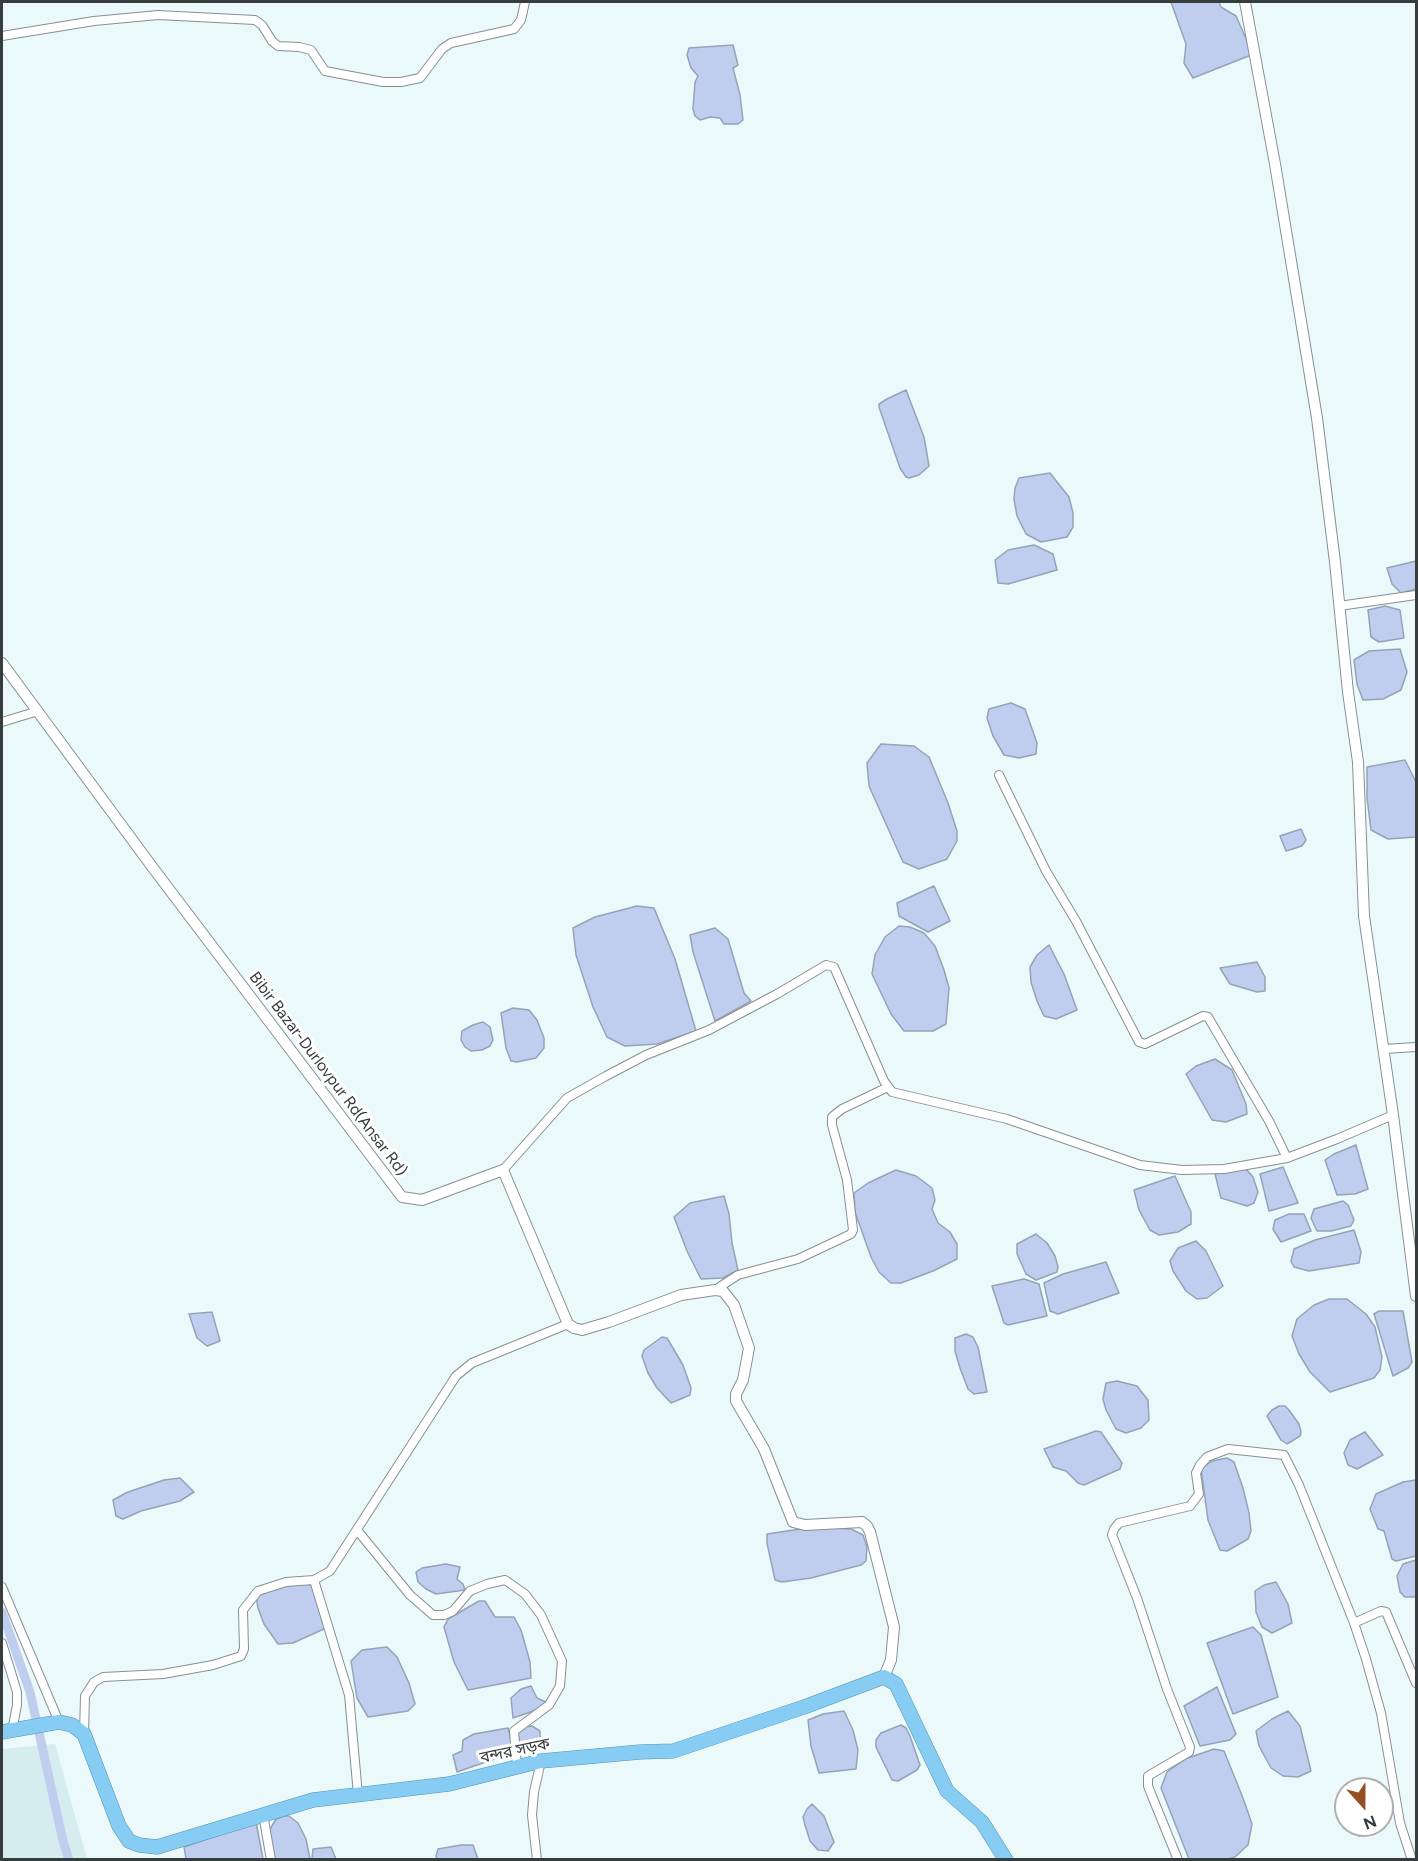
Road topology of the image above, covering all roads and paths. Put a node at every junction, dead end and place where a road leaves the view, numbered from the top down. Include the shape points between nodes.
1 (525, 2) edge
2 (1245, 2) edge
3 (2, 36) edge
4 (1416, 595) edge
5 (1340, 606) junction
6 (2, 663) edge
7 (38, 711) junction
8 (2, 722) edge
9 (999, 775) dead end
10 (1416, 1047) edge
11 (1384, 1049) junction
12 (888, 1087) junction
13 (1393, 1115) junction
14 (1287, 1158) junction
15 (503, 1170) junction
16 (715, 1290) junction
17 (1416, 1296) edge
18 (568, 1324) junction
19 (357, 1530) junction
20 (314, 1580) junction
21 (2, 1587) edge
22 (1354, 1623) junction
23 (2, 1643) edge
24 (884, 1677) junction
25 (1416, 1683) edge
26 (54, 1723) junction
27 (11, 1731) edge
28 (84, 1734) junction
29 (541, 1761) junction
30 (517, 1766) junction
31 (358, 1795) junction
32 (263, 1815) junction
33 (271, 1860) edge
34 (537, 1860) edge
35 (1006, 1860) edge
36 (1178, 1860) edge
37 (1412, 1860) edge

1 - 3 street via 521,20 514,29 451,43 420,78 401,82 325,71 311,50 278,46 255,20 158,15
2 - 5 street via 1317,418
4 - 5 street
5 - 11 street via 1358,762 1364,916
6 - 7 street, Bibir Bazar-Durlovpur Rd(Ansar Rd)
7 - 8 street
7 - 15 street, Bibir Bazar-Durlovpur Rd(Ansar Rd) via 402,1197 422,1200
9 - 14 street via 1139,1042 1145,1044 1208,1017
10 - 11 street
11 - 13 street
12 - 14 street via 899,1094 1007,1119 1140,1165 1224,1169
12 - 15 street via 834,968 826,964 777,994 709,1029 646,1055 567,1098
12 - 16 street via 832,1117 847,1180 851,1234 798,1259 738,1275
13 - 14 street
13 - 17 street
15 - 18 street
16 - 18 street via 681,1295 582,1330
16 - 24 street via 723,1291 734,1305 749,1348 736,1401 764,1449 793,1522 862,1522 870,1532 894,1627 891,1660
18 - 19 street via 472,1364 456,1376
19 - 20 street via 330,1571
19 - 30 street via 410,1595 433,1615 453,1611 471,1592 505,1580 525,1594 541,1615 562,1660 560,1686 549,1705 514,1731
20 - 28 street via 286,1582 258,1591 243,1610 241,1656 164,1674 103,1677 94,1682 85,1696
20 - 31 street via 349,1695
21 - 26 street
22 - 25 street via 1386,1612
22 - 36 street via 1284,1455 1228,1449 1207,1457 1196,1473 1200,1494 1190,1506 1119,1523 1114,1529 1112,1535 1190,1747 1189,1752 1148,1776 1148,1786
22 - 37 street via 1381,1713 1400,1823
23 - 27 street via 17,1692
24 - 29 highway, বন্দর সড়ক via 673,1751
24 - 35 highway via 896,1684 947,1791 982,1822
26 - 27 highway
26 - 28 highway via 72,1725
28 - 32 highway, বন্দর সড়ক via 119,1826 129,1841 157,1847
29 - 30 highway, বন্দর সড়ক
29 - 34 street via 532,1815
30 - 31 highway, বন্দর সড়ক via 449,1784
31 - 32 highway, বন্দর সড়ক via 313,1800
32 - 33 street

